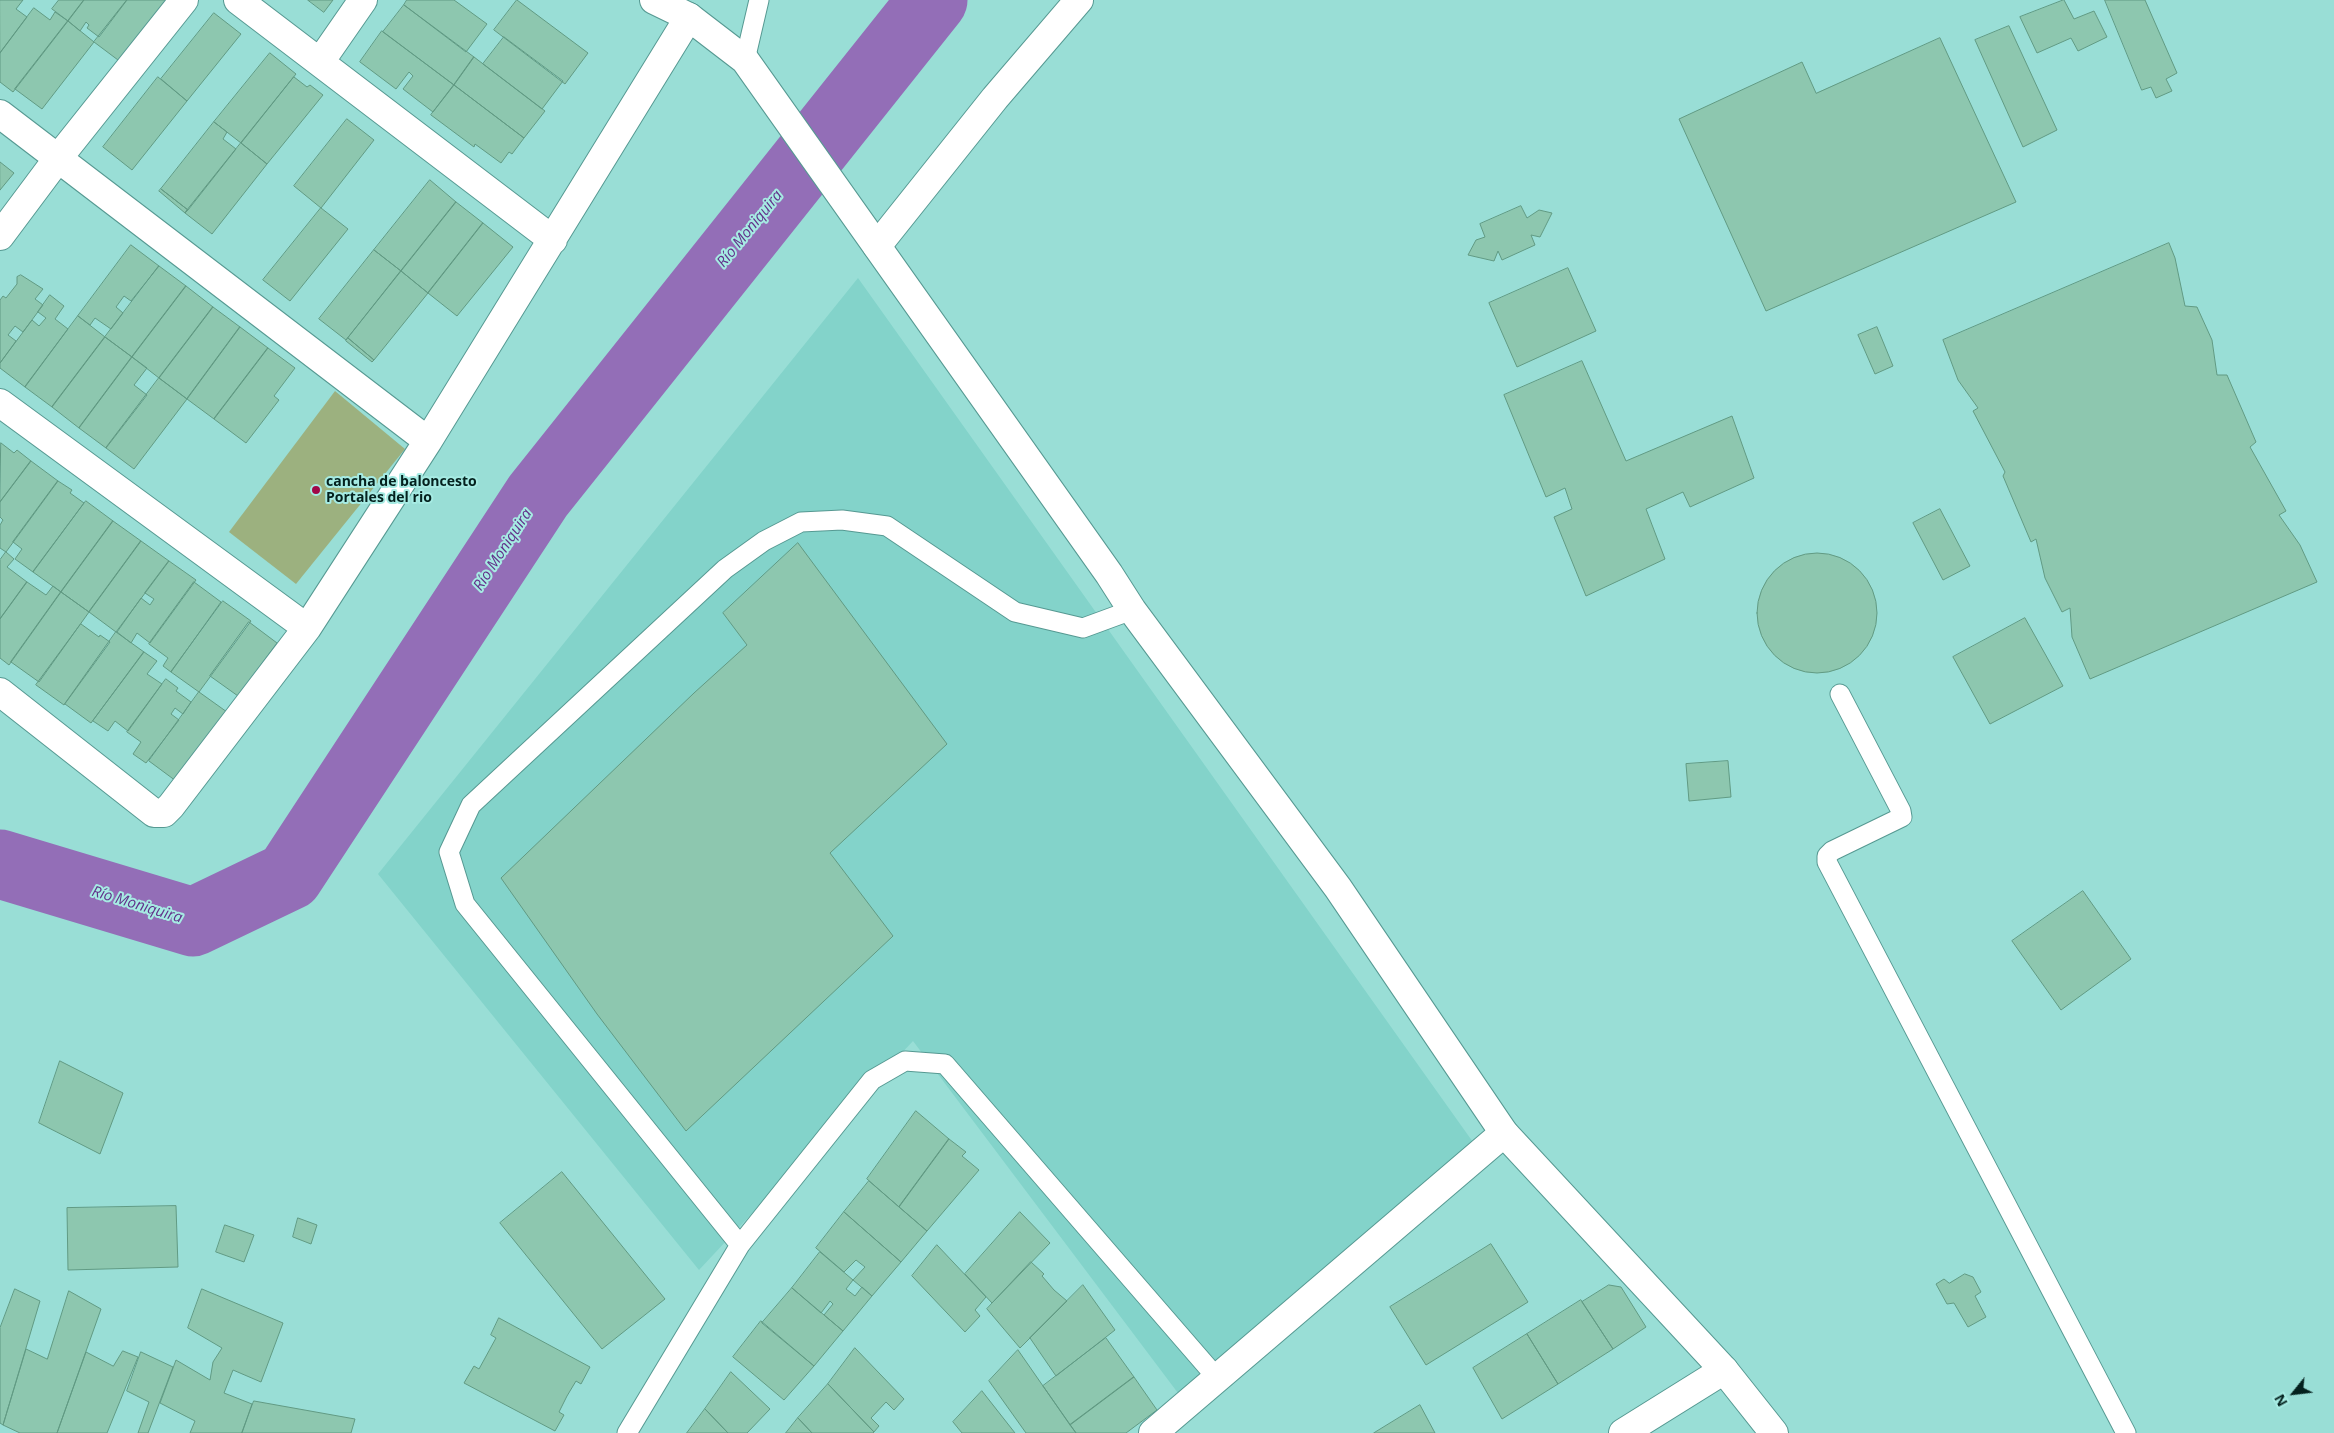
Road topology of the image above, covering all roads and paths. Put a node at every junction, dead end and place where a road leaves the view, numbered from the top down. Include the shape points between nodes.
1 (184, 0) edge
2 (238, 0) edge
3 (363, 0) edge
4 (654, 0) edge
5 (759, 0) edge
6 (1078, 0) edge
7 (689, 16) junction
8 (745, 60) junction
9 (320, 62) junction
10 (0, 114) edge
11 (59, 157) junction
12 (0, 236) edge
13 (553, 240) junction
14 (877, 246) junction
15 (0, 403) edge
16 (428, 441) junction
17 (1132, 610) junction
18 (307, 628) junction
19 (0, 692) edge
20 (1840, 694) dead end
21 (1504, 1133) junction
22 (740, 1245) junction
23 (1724, 1370) junction
24 (1217, 1378) junction
25 (628, 1433) edge
26 (1153, 1433) edge
27 (1623, 1433) edge
28 (1774, 1433) edge
29 (2126, 1433) edge

1 - 11 street
2 - 9 street
3 - 9 street
4 - 7 street
5 - 8 lane
6 - 14 street
7 - 8 street
7 - 13 street
8 - 14 street
9 - 13 street
10 - 11 street
11 - 12 street
11 - 16 street
13 - 16 street
14 - 17 street
15 - 18 street
16 - 18 street
17 - 21 street via 1338,888
17 - 22 lane via 1083,628 1015,612 888,526 842,520 801,522 764,541 725,569 471,805 450,852 465,904
18 - 19 street via 164,813 154,813
20 - 29 lane via 1902,816 1832,850 1827,862
21 - 23 street
21 - 24 street
22 - 24 lane via 872,1080 905,1061 945,1064
22 - 25 lane
23 - 27 street
23 - 28 street
24 - 26 street

